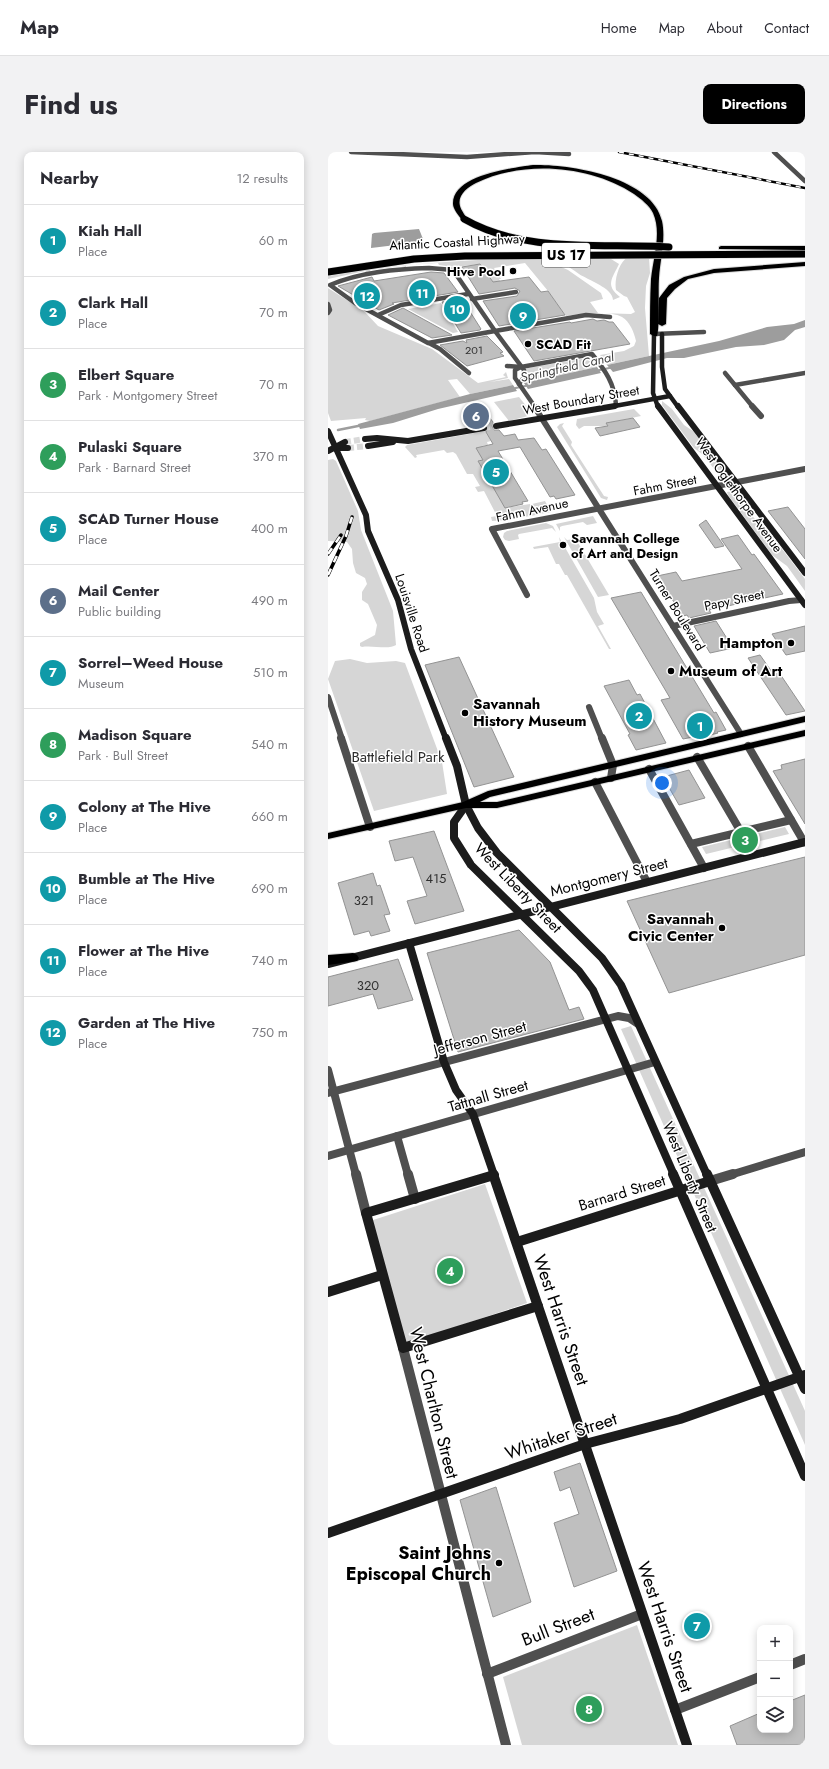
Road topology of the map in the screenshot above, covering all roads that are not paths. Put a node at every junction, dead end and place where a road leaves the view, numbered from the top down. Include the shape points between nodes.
1 (351, 152) edge
2 (774, 152) edge
3 (569, 154) dead end
4 (805, 181) edge
5 (721, 248) junction
6 (805, 248) edge
7 (805, 254) edge
8 (805, 264) edge
9 (328, 267) edge
10 (328, 272) edge
11 (516, 292) dead end
12 (468, 294) junction
13 (472, 299) junction
14 (328, 304) edge
15 (328, 313) edge
16 (378, 315) junction
17 (610, 316) dead end
18 (493, 330) junction
19 (704, 332) dead end
20 (658, 337) junction
21 (428, 343) junction
22 (507, 366) dead end
23 (521, 366) junction
24 (469, 373) dead end
25 (725, 373) dead end
26 (805, 373) edge
27 (519, 384) junction
28 (735, 385) junction
29 (670, 396) junction
30 (655, 399) junction
31 (624, 404) junction
32 (616, 406) junction
33 (658, 408) junction
34 (760, 416) dead end
35 (542, 418) junction
36 (496, 426) tunnel mouth
37 (484, 428) tunnel mouth
38 (329, 433) edge
39 (365, 440) tunnel mouth
40 (397, 441) junction
41 (345, 442) tunnel mouth
42 (368, 446) tunnel mouth
43 (336, 448) junction
44 (348, 448) tunnel mouth
45 (328, 451) edge
46 (804, 471) edge
47 (737, 483) junction
48 (717, 486) junction
49 (600, 509) junction
50 (805, 573) edge
51 (527, 595) dead end
52 (804, 602) edge
53 (673, 626) junction
54 (328, 697) edge
55 (589, 707) dead end
56 (805, 719) edge
57 (805, 733) edge
58 (741, 734) junction
59 (748, 746) junction
60 (697, 757) junction
61 (613, 765) junction
62 (649, 769) junction
63 (611, 778) junction
64 (595, 782) junction
65 (466, 805) junction
66 (791, 820) junction
67 (370, 827) junction
68 (741, 832) junction
69 (328, 836) edge
70 (805, 842) edge
71 (691, 844) junction
72 (704, 868) junction
73 (647, 882) junction
74 (550, 906) junction
75 (521, 914) junction
76 (409, 944) junction
77 (353, 958) junction
78 (328, 960) edge
79 (328, 964) edge
80 (606, 1020) junction
81 (638, 1024) junction
82 (444, 1062) junction
83 (655, 1062) junction
84 (328, 1070) edge
85 (627, 1070) junction
86 (331, 1092) edge
87 (473, 1114) junction
88 (397, 1136) junction
89 (349, 1150) junction
90 (805, 1152) edge
91 (328, 1156) edge
92 (494, 1175) junction
93 (710, 1181) junction
94 (680, 1191) junction
95 (415, 1199) junction
96 (366, 1213) junction
97 (516, 1242) junction
98 (382, 1275) junction
99 (328, 1292) edge
100 (538, 1306) junction
101 (403, 1348) junction
102 (802, 1376) edge
103 (767, 1388) junction
104 (805, 1390) edge
105 (585, 1444) junction
106 (805, 1476) edge
107 (440, 1495) junction
108 (328, 1533) edge
109 (642, 1614) junction
110 (805, 1659) edge
111 (793, 1664) edge
112 (487, 1674) junction
113 (757, 1678) edge
114 (675, 1710) junction
115 (506, 1745) edge
116 (687, 1745) edge

1 - 3 street via 467,157 535,152
2 - 4 street
5 - 6 highway, Atlantic Coastal Highway / US 17
5 - 9 highway, Atlantic Coastal Highway / US 17, bridge via 466,251 410,255
5 - 20 highway, bridge via 682,247 524,241 491,233 464,219 456,207 460,191 477,179 512,169 544,167 570,169 607,178 628,188 650,204 659,220 655,278
7 - 10 highway, Atlantic Coastal Highway / US 17, bridge via 465,256 414,259
8 - 20 highway via 714,271 686,278 676,283 663,298
11 - 13 street
12 - 13 street
12 - 16 street via 400,303
12 - 16 street via 453,270 445,267 398,270 353,277 330,285 355,303
13 - 18 street
14 - 15 street
16 - 21 street
17 - 18 street via 586,314
18 - 21 street
18 - 23 street
19 - 20 street
20 - 29 main road, West Oglethorpe Avenue via 665,389
20 - 30 main road, West Oglethorpe Avenue via 654,368
21 - 24 street via 438,346
22 - 23 street
23 - 27 street via 524,377
23 - 27 street via 515,370 515,378
23 - 32 street via 592,354 613,383
25 - 28 street
26 - 28 street
27 - 35 street, Turner Boulevard
28 - 34 street
29 - 30 main road, West Boundary Street
29 - 47 main road, West Oglethorpe Avenue
30 - 31 main road, West Boundary Street
30 - 33 main road, West Oglethorpe Avenue
31 - 32 main road, West Boundary Street
31 - 33 main road
32 - 35 main road, West Boundary Street
33 - 48 main road, West Oglethorpe Avenue
35 - 36 main road, West Boundary Street
35 - 49 street, Turner Boulevard
37 - 40 main road
38 - 43 main road, Louisville Road
39 - 40 main road via 377,438
40 - 42 main road
41 - 43 main road
43 - 44 main road
43 - 45 main road
43 - 65 main road, Louisville Road via 366,515 368,531 398,600 411,649 456,766
46 - 47 street, Fahm Street
47 - 48 street, Fahm Street
47 - 50 main road, West Oglethorpe Avenue
48 - 49 street, Fahm Street
48 - 52 main road, West Oglethorpe Avenue
49 - 51 street, Fahm Avenue via 492,529
49 - 53 street, Turner Boulevard
52 - 53 street, Papy Street via 789,601
53 - 58 street, Turner Boulevard
54 - 67 street
55 - 61 street
56 - 58 main road
57 - 59 main road
58 - 61 main road
59 - 60 main road
59 - 66 street
60 - 62 main road
60 - 68 street
61 - 63 street
61 - 65 main road via 488,794
62 - 63 main road
62 - 71 street
63 - 64 main road
64 - 65 main road via 497,805
64 - 73 street
65 - 67 main road
65 - 74 main road, West Liberty Street via 490,845
65 - 75 main road, West Liberty Street via 454,822 454,838 457,844 470,865
66 - 68 street
66 - 70 street
67 - 69 main road
68 - 71 street
70 - 72 main road, Montgomery Street
71 - 72 street
72 - 73 main road, Montgomery Street
73 - 74 main road, Montgomery Street
74 - 75 main road, Montgomery Street
74 - 81 main road, West Liberty Street via 602,958 621,985
75 - 76 main road, Montgomery Street
75 - 80 main road, West Liberty Street via 581,973 593,990
76 - 77 main road, Montgomery Street
76 - 82 main road, West Harris Street
77 - 78 highway
77 - 79 main road, Montgomery Street
80 - 81 street, Jefferson Street via 618,1016 629,1018
80 - 82 street, Jefferson Street
80 - 85 main road, West Liberty Street
81 - 83 main road, West Liberty Street
82 - 86 street, Jefferson Street
82 - 87 main road, West Harris Street via 456,1090
83 - 85 street, Tattnall Street
83 - 93 main road, West Liberty Street
84 - 86 street, West Charlton Street
85 - 87 street, Tattnall Street
85 - 94 main road, West Liberty Street
86 - 89 street, West Charlton Street
87 - 88 street, Tattnall Street
87 - 92 main road, West Harris Street
88 - 89 street, Tattnall Street
88 - 95 street
89 - 91 street, Tattnall Street
89 - 96 street, West Charlton Street
90 - 93 street, Barnard Street
92 - 95 main road
92 - 97 main road, West Harris Street
93 - 94 main road, Barnard Street
93 - 102 main road, West Liberty Street
94 - 97 main road, Barnard Street
94 - 103 main road, West Liberty Street
95 - 96 main road
96 - 98 main road, West Charlton Street
97 - 100 main road, West Harris Street
98 - 99 main road
98 - 101 main road, West Charlton Street
100 - 101 main road
100 - 105 main road, West Harris Street
101 - 107 street, West Charlton Street
102 - 103 main road, Whitaker Street
102 - 104 main road, West Liberty Street
103 - 105 main road, Whitaker Street via 680,1418
103 - 106 main road, West Liberty Street
105 - 107 main road, Whitaker Street
105 - 109 main road, West Harris Street
107 - 108 main road, Whitaker Street
107 - 112 street, West Charlton Street
109 - 112 street, Bull Street
109 - 114 main road, West Harris Street
110 - 111 street
112 - 115 street, West Charlton Street
113 - 114 street
114 - 116 main road, West Harris Street

